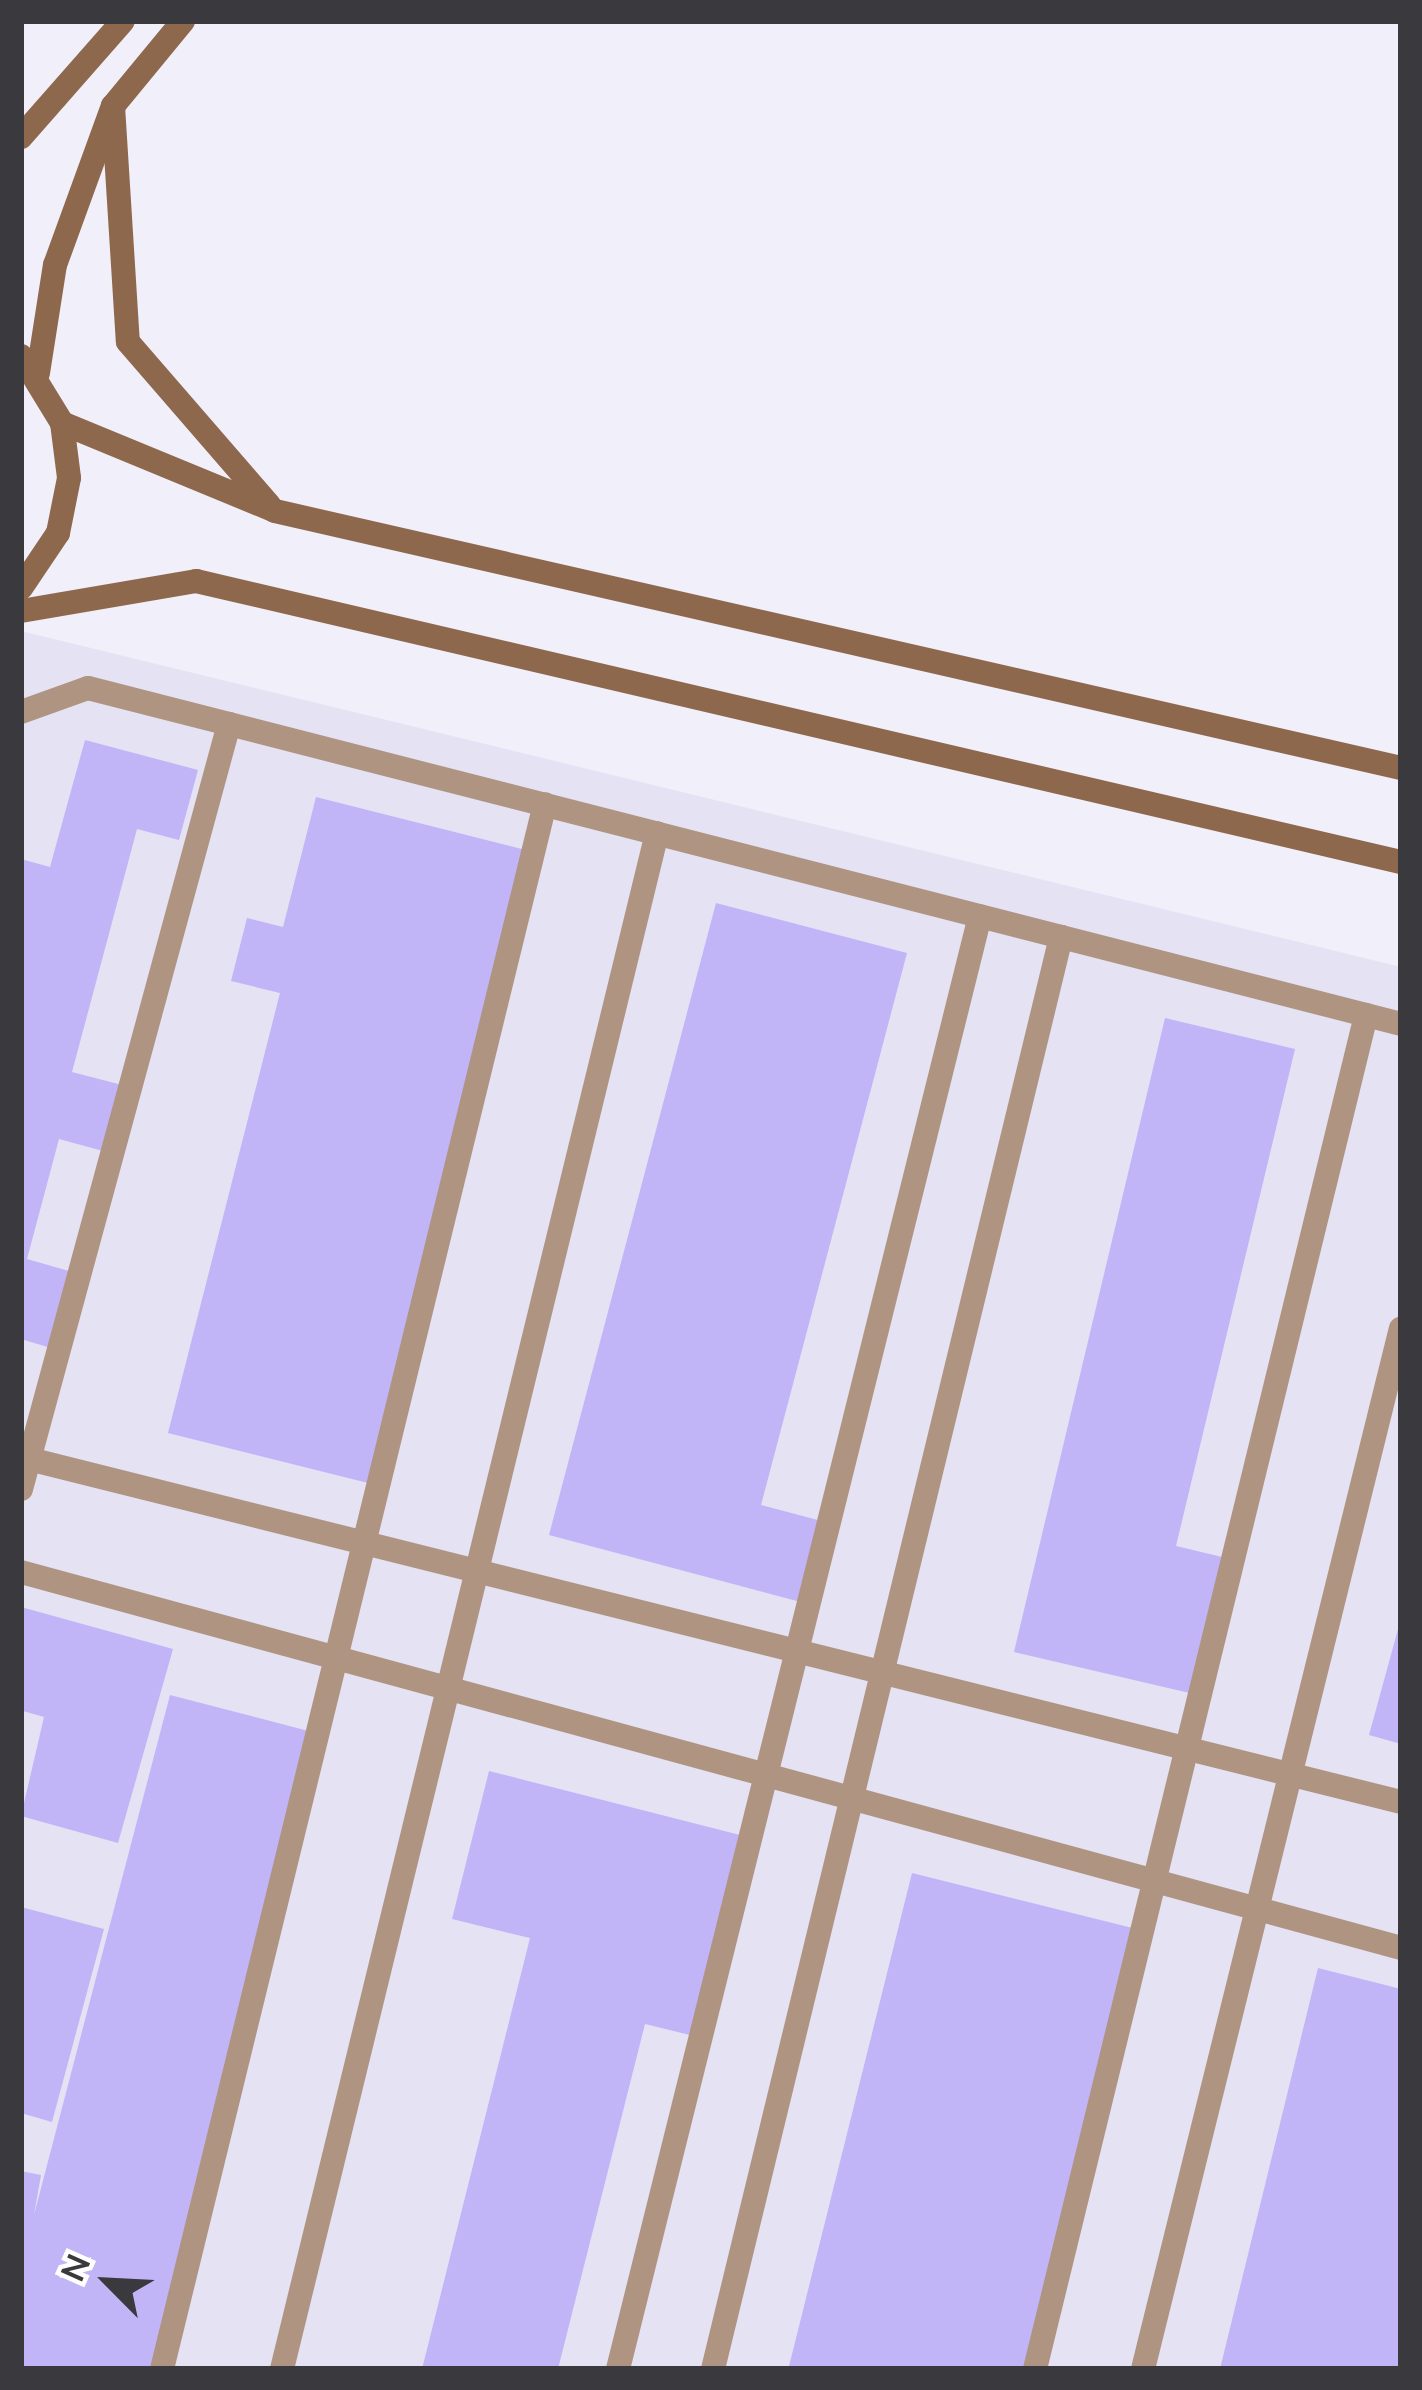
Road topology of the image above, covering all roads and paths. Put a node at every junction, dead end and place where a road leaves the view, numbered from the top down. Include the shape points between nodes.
1 (122, 21) edge
2 (183, 21) edge
3 (73, 76) junction
4 (112, 106) junction
5 (21, 112) edge
6 (21, 137) edge
7 (29, 364) edge
8 (62, 423) junction
9 (275, 511) junction
10 (21, 588) edge
11 (21, 611) edge
12 (21, 712) edge
13 (230, 724) junction
14 (1401, 768) edge
15 (545, 804) junction
16 (657, 833) junction
17 (1401, 862) edge
18 (980, 916) junction
19 (1061, 937) junction
20 (1366, 1015) junction
21 (1401, 1024) edge
22 (1401, 1328) edge
23 (25, 1458) edge
24 (21, 1489) edge
25 (364, 1543) junction
26 (477, 1571) junction
27 (21, 1572) edge
28 (797, 1651) junction
29 (336, 1658) junction
30 (882, 1672) junction
31 (448, 1688) junction
32 (1187, 1748) junction
33 (1290, 1774) junction
34 (766, 1775) junction
35 (852, 1798) junction
36 (1401, 1802) edge
37 (1155, 1881) junction
38 (1257, 1909) junction
39 (1401, 1948) edge
40 (162, 2369) edge
41 (282, 2369) edge
42 (618, 2369) edge
43 (713, 2369) edge
44 (1035, 2369) edge
45 (1143, 2369) edge

1 - 3 main road
2 - 4 main road
3 - 5 main road
3 - 6 main road
4 - 7 main road
4 - 9 main road via 128,342
7 - 8 main road
8 - 9 main road
8 - 10 main road via 69,478 58,533
9 - 14 main road
11 - 17 main road via 196,581
12 - 13 street via 88,688
13 - 15 street
13 - 23 street
15 - 16 street
15 - 25 street
16 - 18 street
16 - 26 street
18 - 19 street
18 - 28 street
19 - 20 street
19 - 30 street
20 - 21 street
20 - 32 street
22 - 33 street
23 - 24 street
23 - 25 street
25 - 26 street
25 - 29 street
26 - 28 street
26 - 31 street
27 - 29 street
28 - 30 street
28 - 34 street
29 - 31 street
29 - 40 street
30 - 32 street
30 - 35 street
31 - 34 street
31 - 41 street
32 - 33 street
32 - 37 street
33 - 36 street
33 - 38 street
34 - 35 street
34 - 42 street
35 - 37 street
35 - 43 street
37 - 38 street
37 - 44 street
38 - 39 street
38 - 45 street

